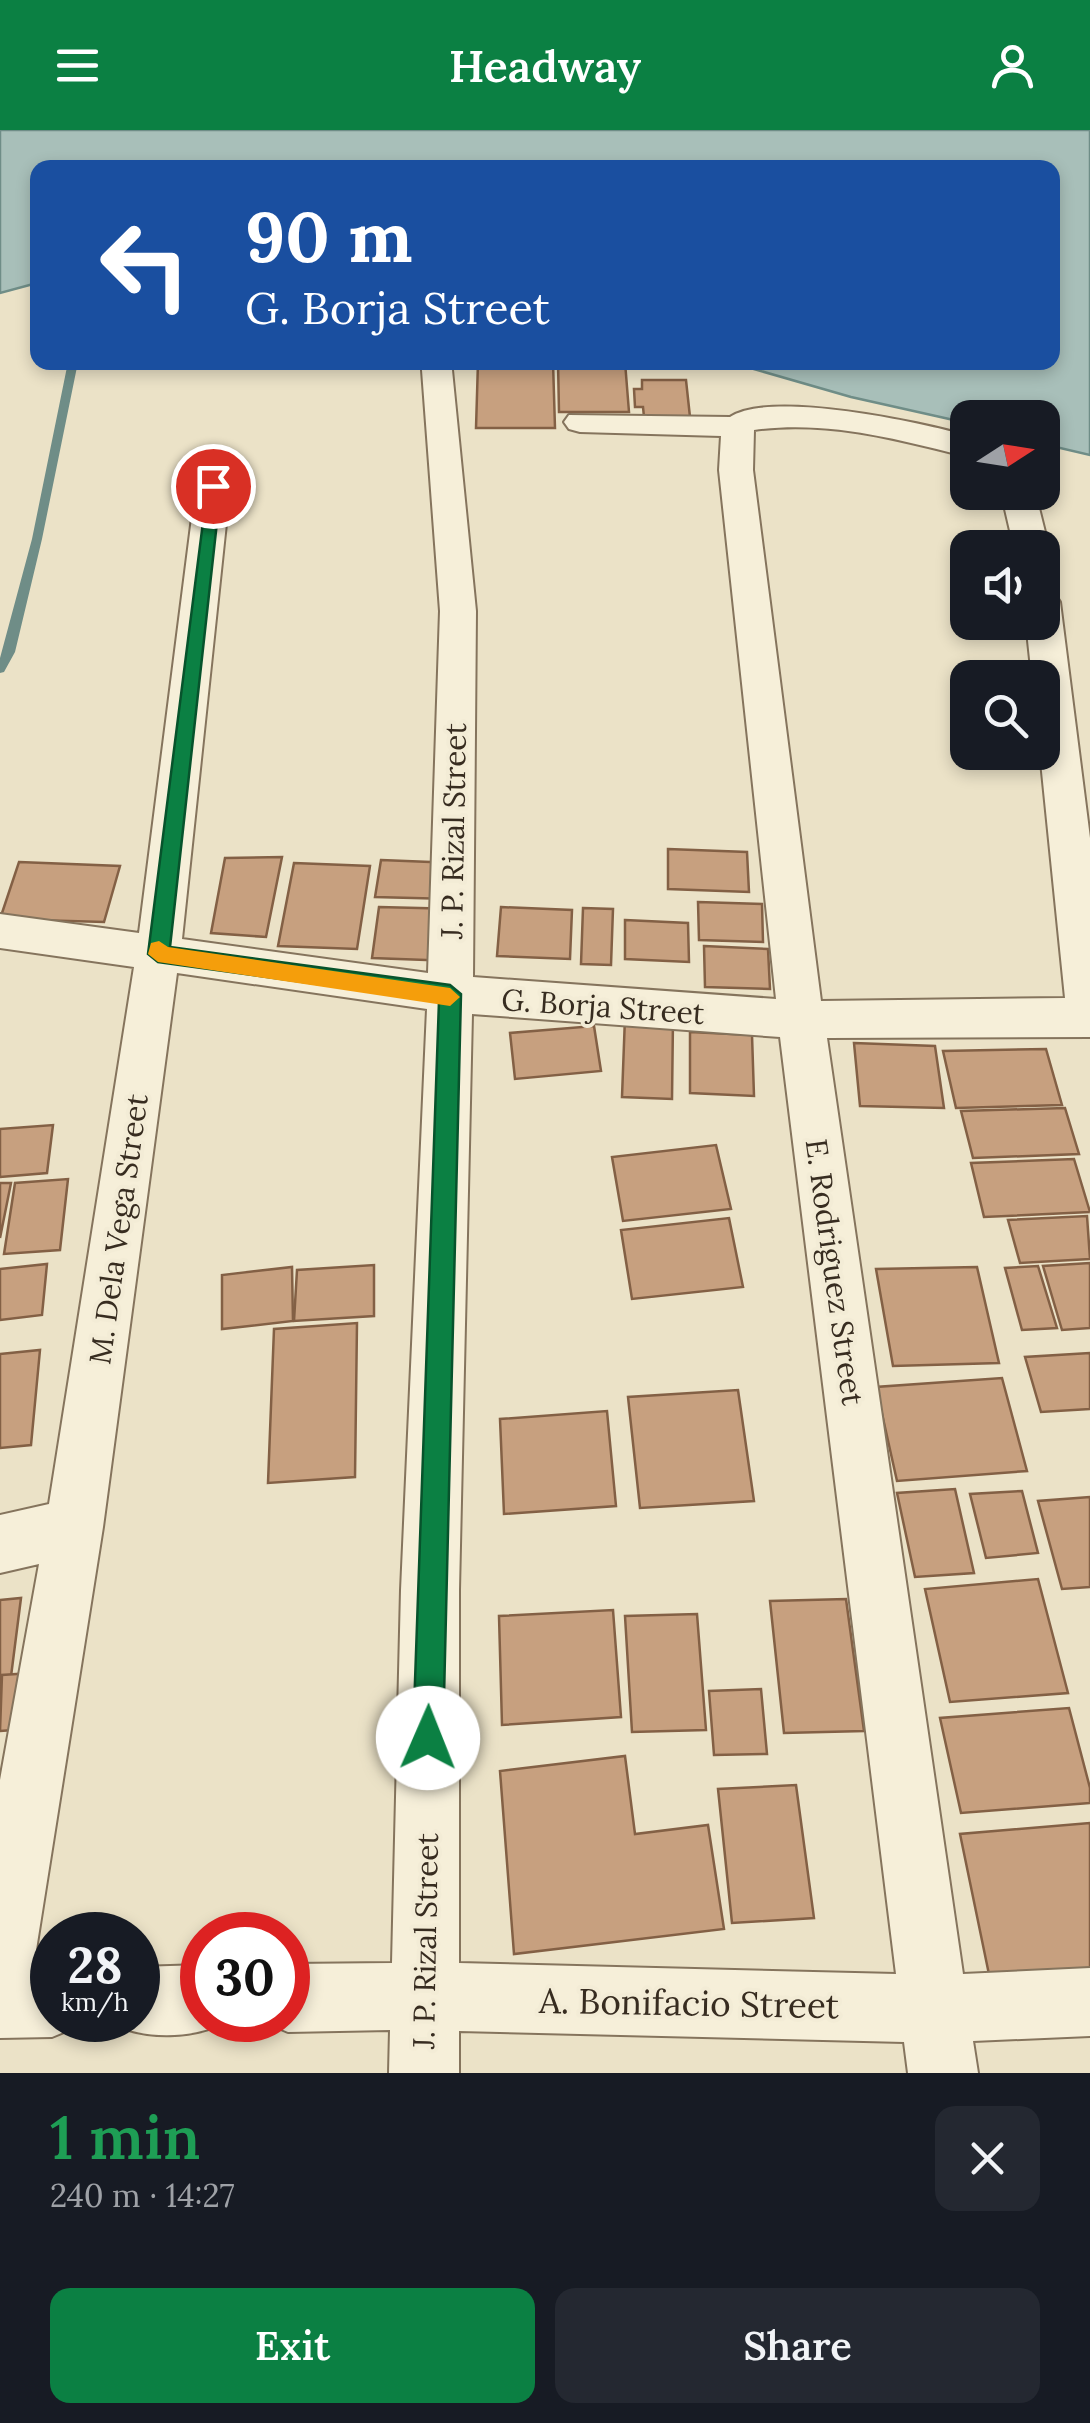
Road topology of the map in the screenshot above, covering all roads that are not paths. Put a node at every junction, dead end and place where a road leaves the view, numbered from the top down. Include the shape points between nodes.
1 (437, 370) dead end
2 (580, 422) dead end
3 (950, 442) edge
4 (737, 449) junction
5 (213, 486) dead end
6 (1048, 640) edge
7 (0, 931) edge
8 (158, 954) junction
9 (450, 994) junction
10 (1090, 1016) edge
11 (802, 1020) junction
12 (74, 1527) junction
13 (0, 1544) edge
14 (0, 1968) edge
15 (424, 1996) junction
16 (310, 1998) edge
17 (1090, 2002) edge
18 (30, 2003) edge
19 (0, 2004) edge
20 (938, 2041) edge
21 (424, 2073) edge

1 - 9 street, J. P. Rizal Street via 458,611
2 - 4 street
3 - 4 street via 891,425 746,420
4 - 11 street, E. Rodriguez Street
5 - 8 street, M. Dela Vega Street
6 - 10 street
7 - 8 street, G. Borja Street
8 - 9 street, G. Borja Street
8 - 12 street, M. Dela Vega Street
9 - 11 street, G. Borja Street
9 - 15 street, J. P. Rizal Street
10 - 11 street, G. Borja Street
11 - 20 street, E. Rodriguez Street
12 - 13 street
12 - 14 street, M. Dela Vega Street
15 - 16 street, A. Bonifacio Street
15 - 20 street, A. Bonifacio Street
15 - 21 street, J. P. Rizal Street
17 - 20 street, A. Bonifacio Street
18 - 19 street

